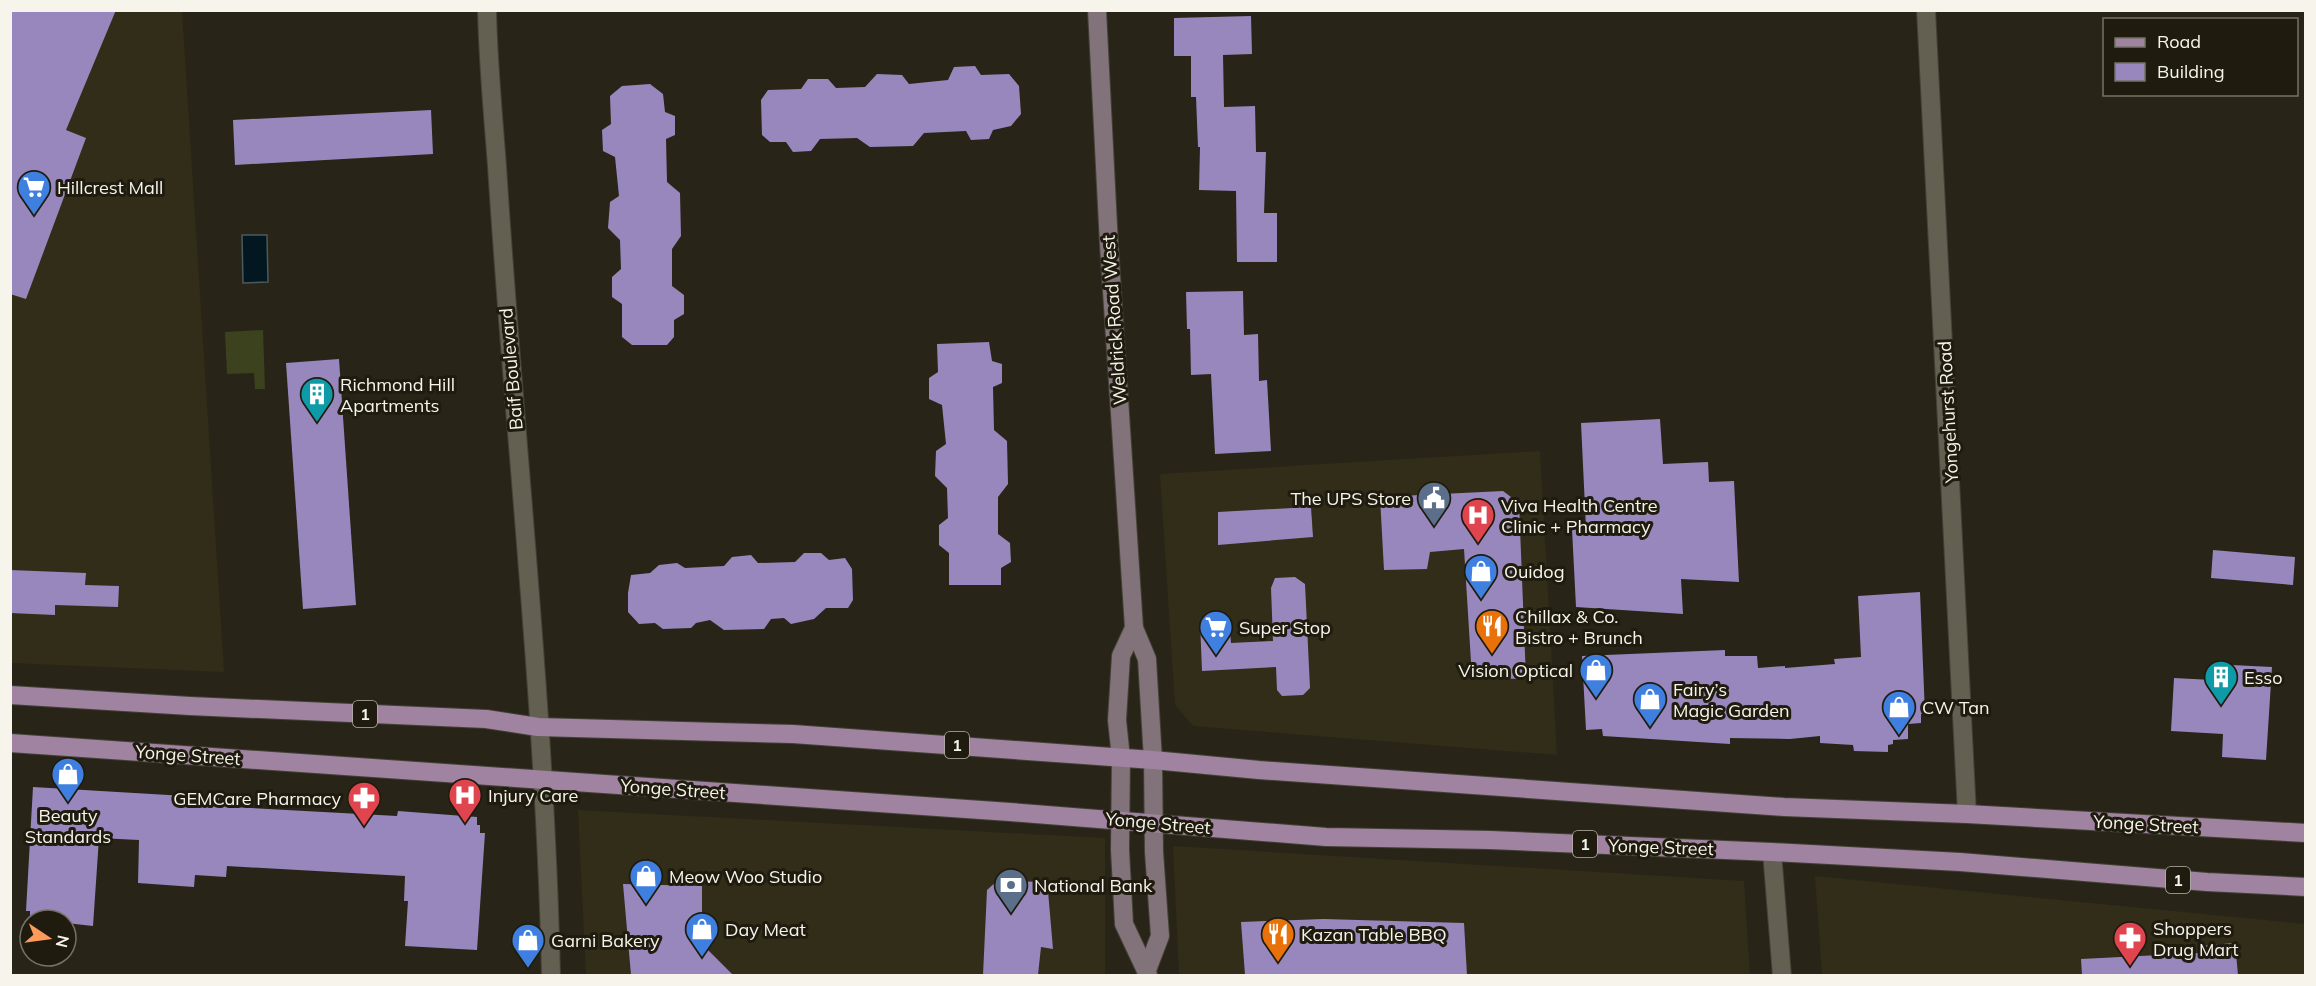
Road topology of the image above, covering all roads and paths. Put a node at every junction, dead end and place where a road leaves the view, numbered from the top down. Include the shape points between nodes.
1 (487, 10) edge
2 (1098, 10) edge
3 (1926, 10) edge
4 (1134, 628) junction
5 (10, 695) edge
6 (538, 727) junction
7 (10, 743) edge
8 (1121, 758) junction
9 (1153, 760) junction
10 (542, 780) junction
11 (1967, 814) junction
12 (1119, 819) junction
13 (1153, 822) junction
14 (2306, 833) edge
15 (1772, 852) junction
16 (2306, 887) edge
17 (1147, 973) edge
18 (551, 975) edge
19 (1782, 975) edge

1 - 6 street, Baif Boulevard
2 - 4 street, Weldrick Road West
3 - 11 street, Yongehurst Road
4 - 8 street, Weldrick Road West via 1121,656 1117,720
4 - 9 street, Weldrick Road West via 1147,659
5 - 6 main road, Yonge Street / 1 via 486,719
6 - 8 main road, Yonge Street / 1 via 793,734
6 - 10 street, Baif Boulevard
7 - 10 main road, Yonge Street / 1
8 - 9 main road, Yonge Street / 1
8 - 12 street, Weldrick Road West
9 - 11 main road, Yonge Street / 1 via 1784,807
9 - 13 street, Weldrick Road West
10 - 12 main road, Yonge Street / 1
10 - 18 street, Baif Boulevard
11 - 14 main road, Yonge Street / 1
12 - 13 main road, Yonge Street / 1
12 - 17 street, Weldrick Road West via 1124,924
13 - 15 main road, Yonge Street / 1 via 1326,837
13 - 17 street, Weldrick Road West via 1160,936
15 - 16 main road, Yonge Street / 1
15 - 19 street

